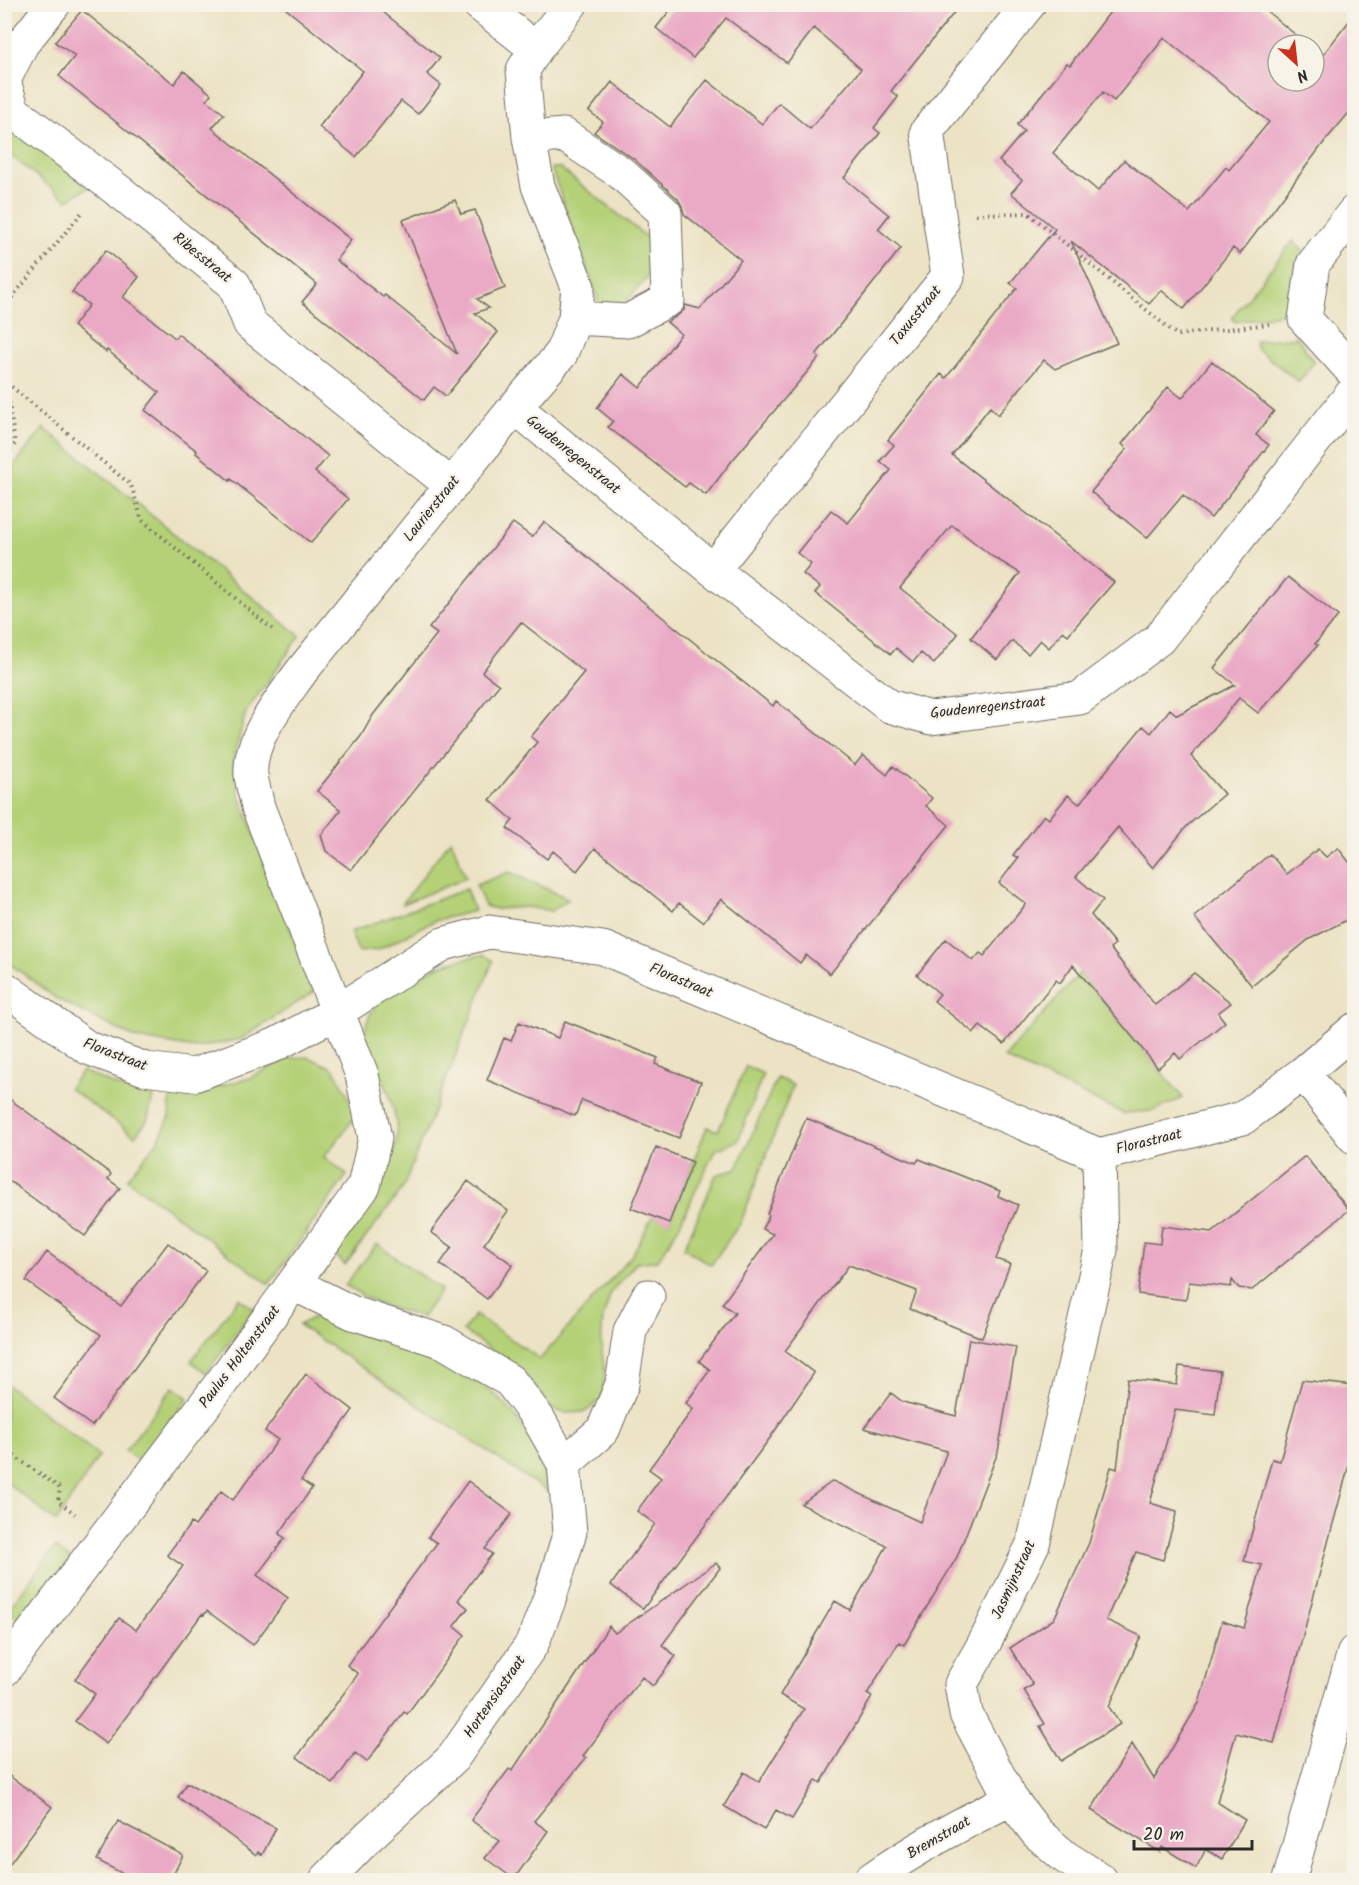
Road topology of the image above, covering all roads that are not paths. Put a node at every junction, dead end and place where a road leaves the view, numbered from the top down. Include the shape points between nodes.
1 (54, 4) edge
2 (478, 4) edge
3 (571, 4) edge
4 (1029, 4) edge
5 (536, 49) junction
6 (4, 80) edge
7 (529, 138) junction
8 (1354, 212) edge
9 (575, 318) junction
10 (1354, 373) edge
11 (1354, 391) edge
12 (515, 407) junction
13 (451, 485) junction
14 (713, 570) junction
15 (4, 988) edge
16 (337, 1012) junction
17 (1354, 1030) edge
18 (1303, 1072) junction
19 (1354, 1137) edge
20 (1099, 1155) junction
21 (294, 1284) junction
22 (648, 1296) dead end
23 (564, 1464) junction
24 (1354, 1652) edge
25 (4, 1670) edge
26 (1011, 1799) junction
27 (326, 1881) edge
28 (870, 1881) edge
29 (1101, 1881) edge
30 (1289, 1881) edge

1 - 6 street, Ribesstraat via 22,44
2 - 5 street
3 - 5 street, Laurierstraat
4 - 14 street, Taxusstraat via 927,131 948,276
5 - 7 street, Laurierstraat via 523,70
6 - 13 street, Ribesstraat via 13,111 234,284 250,324
7 - 9 street, Laurierstraat via 538,186 578,287
7 - 9 street via 564,135 621,173 665,213 668,300 628,321
8 - 10 street via 1313,264 1305,319
9 - 12 street, Laurierstraat via 561,354
11 - 14 street, Goudenregenstraat via 1159,639 1080,698 931,718 889,706
12 - 13 street, Laurierstraat
12 - 14 street, Goudenregenstraat
13 - 16 street, Laurierstraat via 301,672 276,707 254,749 251,774 258,807
15 - 16 street, Florastraat via 88,1048 146,1069 194,1075 275,1045
16 - 20 street, Florastraat via 443,944 489,932 603,948
16 - 21 street, Paulus Holtenstraat via 362,1075 375,1138 364,1186
17 - 18 street, Florastraat
18 - 19 street
18 - 20 street, Florastraat via 1243,1118
20 - 26 street, Jasmijnstraat via 1101,1250 1033,1544 961,1684 966,1714
21 - 23 street, Hortensiastraat via 353,1312 444,1342 510,1381 538,1418
21 - 25 street, Paulus Holtenstraat
22 - 23 street via 630,1331 622,1384 603,1430
23 - 27 street, Hortensiastraat via 570,1532 532,1644 453,1758
24 - 30 street
26 - 28 street, Bremstraat via 889,1866
26 - 29 street, Jasmijnstraat via 1037,1833

